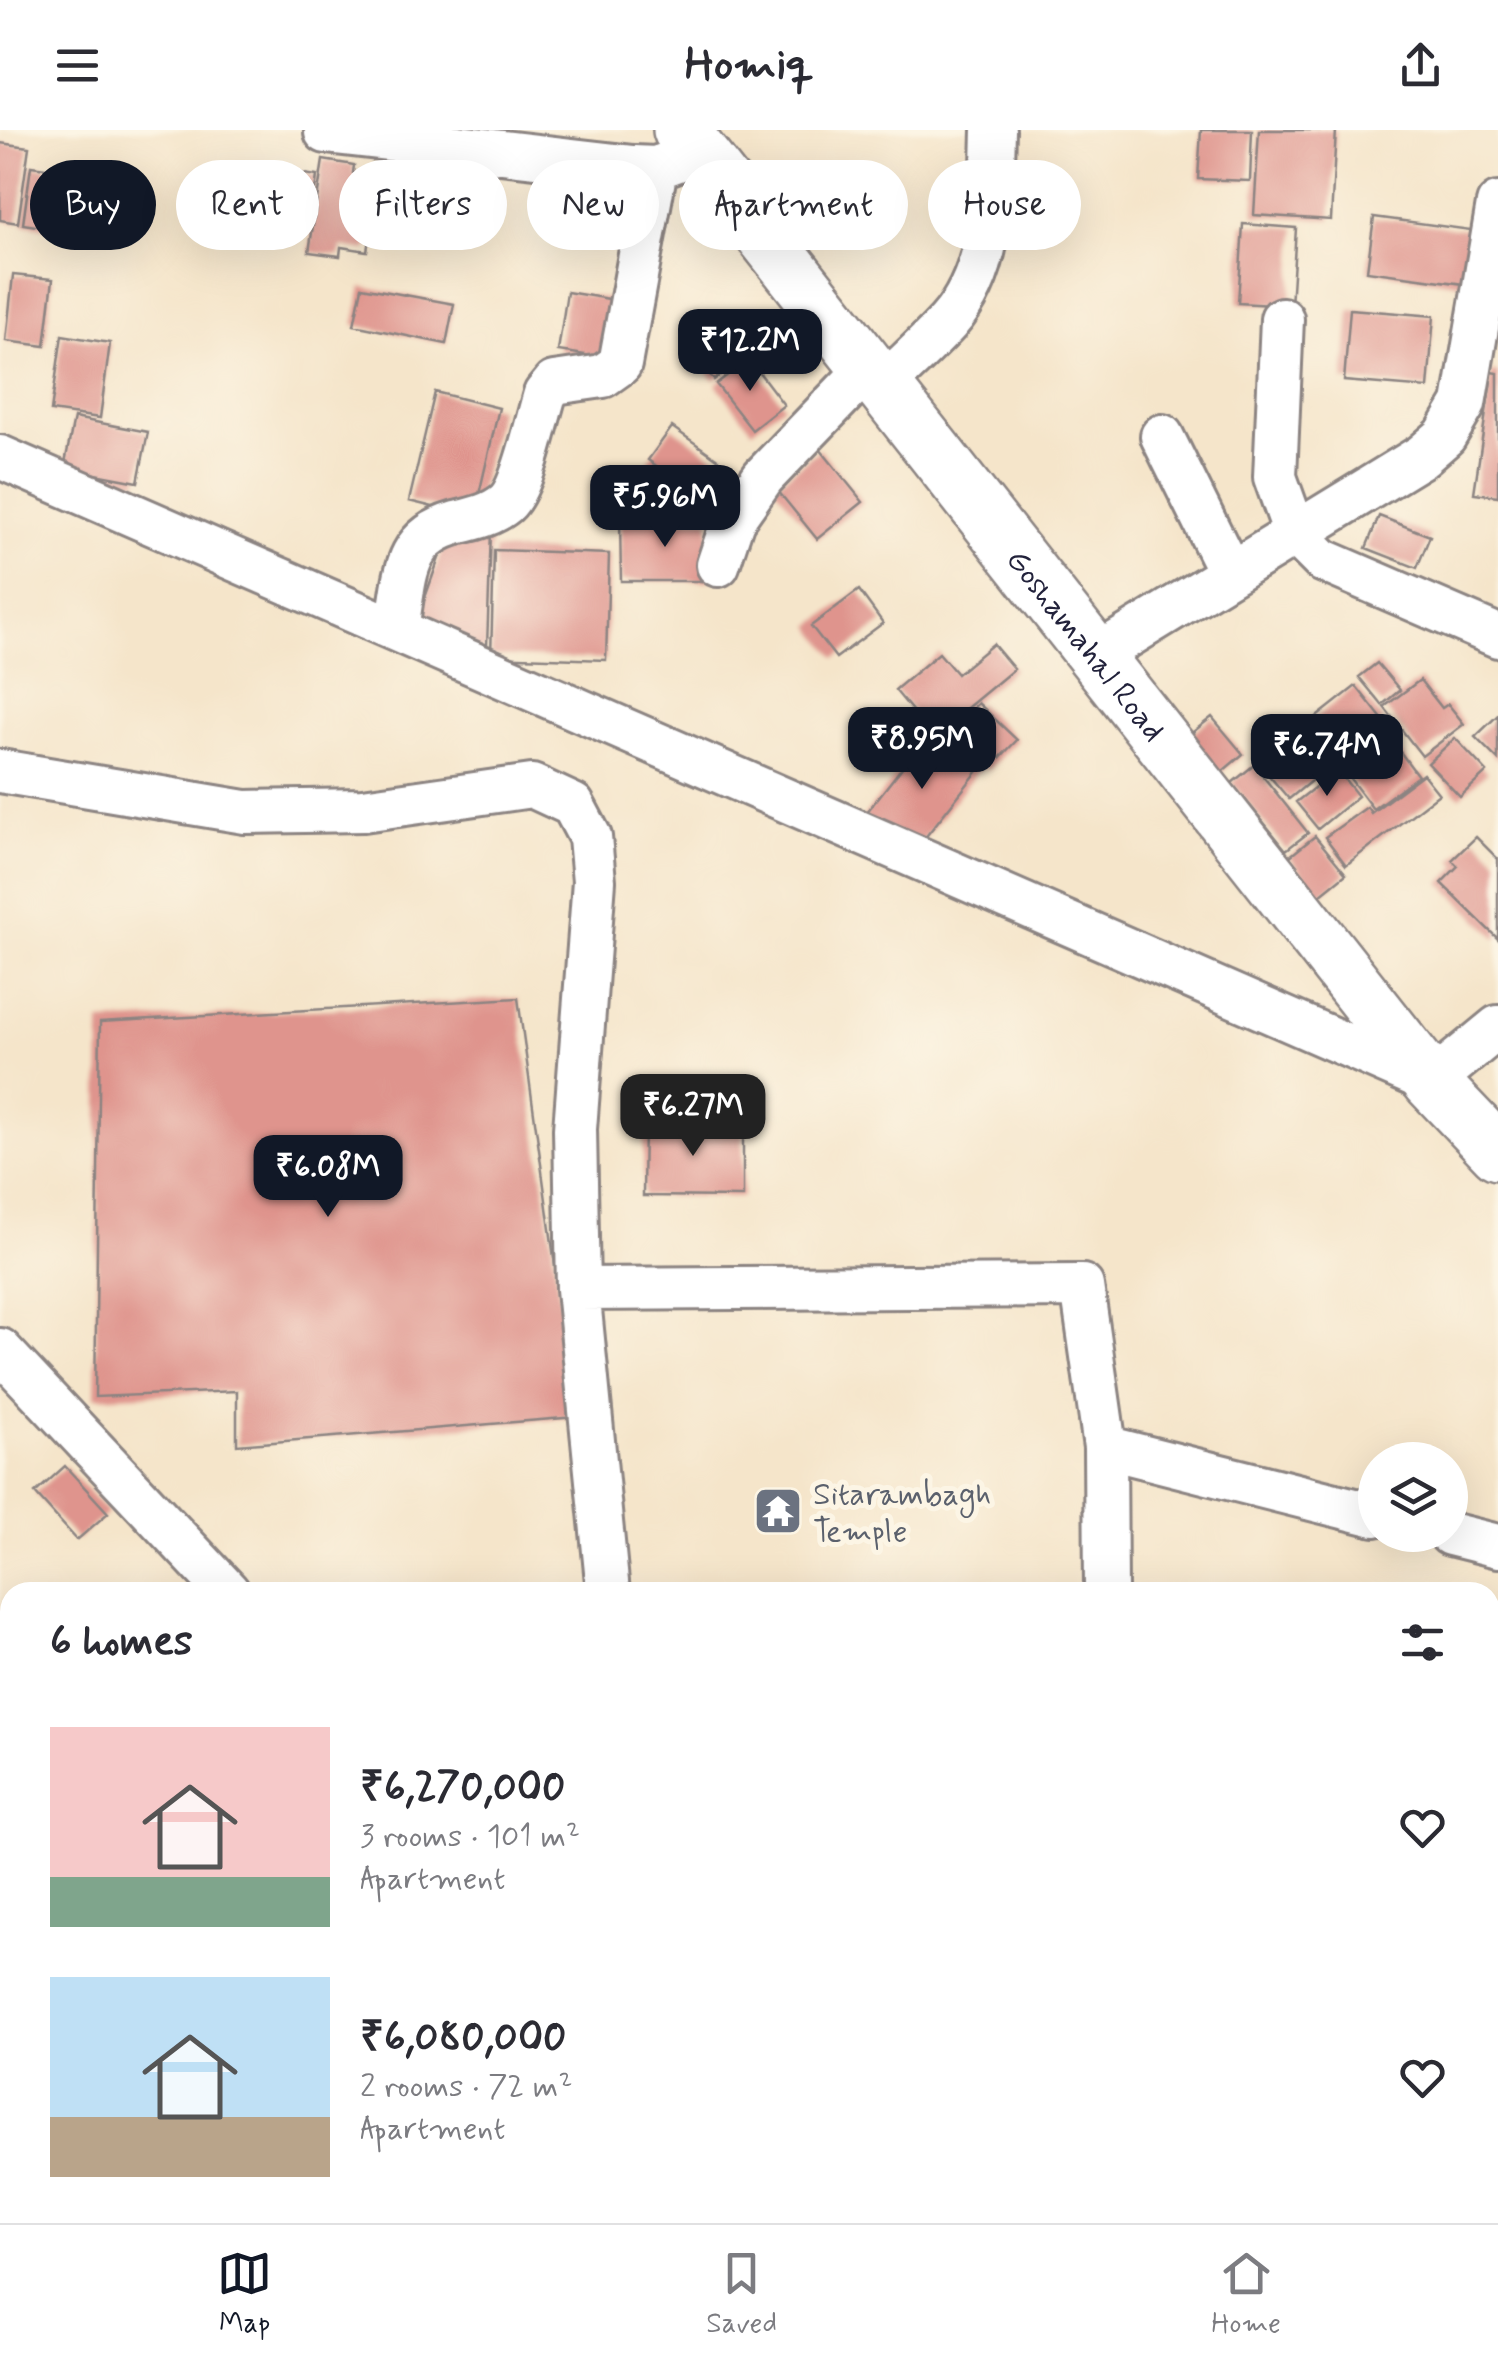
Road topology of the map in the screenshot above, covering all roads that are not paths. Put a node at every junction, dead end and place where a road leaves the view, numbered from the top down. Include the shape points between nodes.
1 (994, 130) edge
2 (322, 131) edge
3 (677, 149) edge
4 (1498, 204) edge
5 (1282, 319) dead end
6 (874, 378) junction
7 (1162, 436) dead end
8 (0, 457) edge
9 (1295, 533) junction
10 (718, 566) dead end
11 (1230, 574) junction
12 (397, 628) junction
13 (1498, 636) edge
14 (1097, 655) junction
15 (0, 771) edge
16 (1498, 1026) edge
17 (1430, 1082) junction
18 (1498, 1152) edge
19 (578, 1288) junction
20 (5, 1363) edge
21 (1105, 1447) junction
22 (1358, 1511) edge
23 (1468, 1538) edge
24 (1498, 1546) edge
25 (218, 1582) edge
26 (607, 1582) edge
27 (1106, 1582) edge

1 - 6 street via 991,217 977,273 950,320
2 - 3 street via 398,144
3 - 6 main road, Goshamahal Road
3 - 12 street via 620,364 603,376 554,383 545,394 509,502 420,539 410,556
4 - 9 street via 1464,404 1445,436
5 - 9 street via 1274,477
6 - 10 street via 763,478 733,520
6 - 14 main road, Goshamahal Road
7 - 11 street
8 - 12 street
9 - 11 street
9 - 13 street via 1322,560
11 - 14 street
12 - 17 street
14 - 17 main road, Goshamahal Road
15 - 19 street via 245,812 363,810 532,786 573,806 590,838 594,880 576,1128
16 - 17 street
17 - 18 main road, Goshamahal Road
19 - 21 street via 1082,1286
19 - 26 street
20 - 25 street
21 - 22 street
21 - 27 street
23 - 24 street

